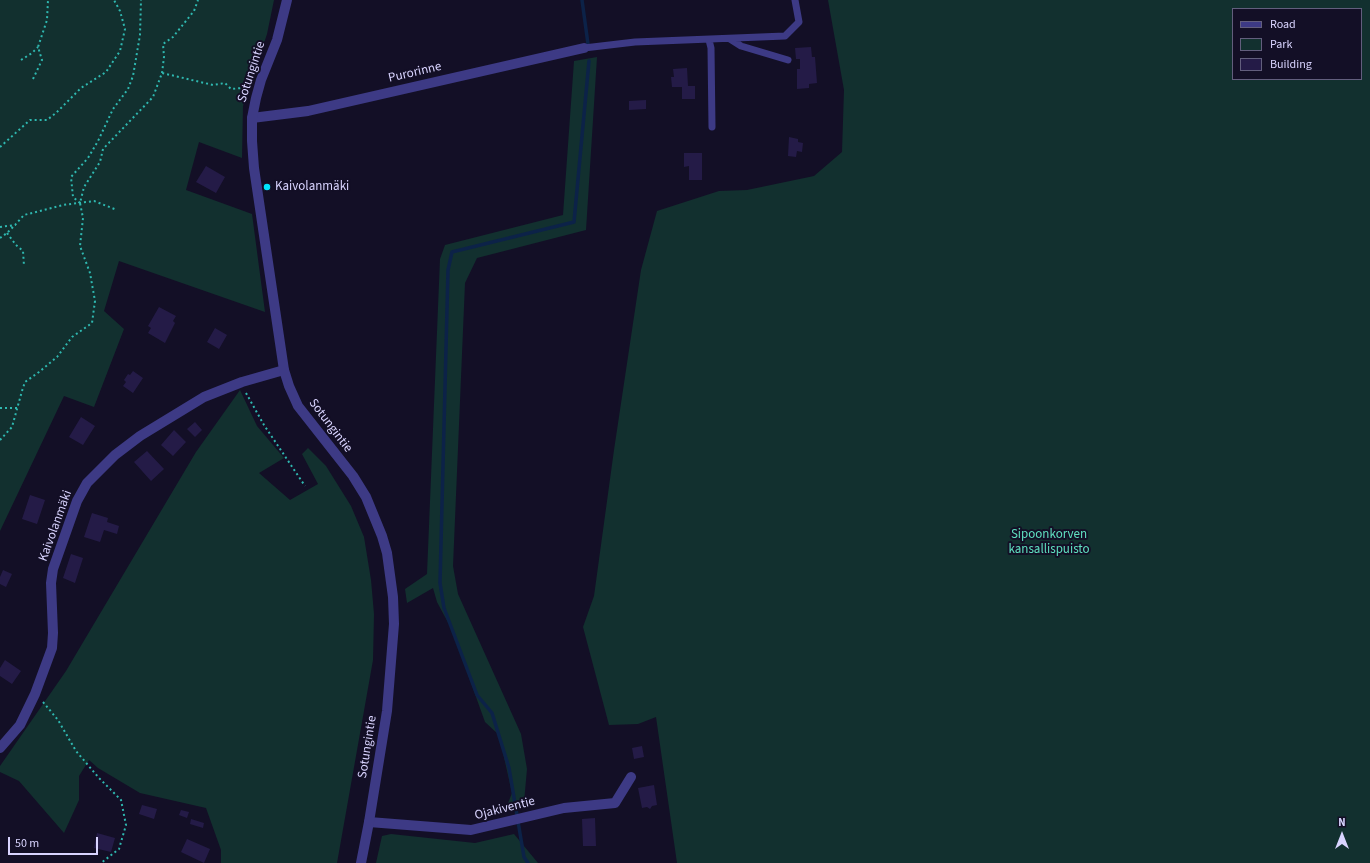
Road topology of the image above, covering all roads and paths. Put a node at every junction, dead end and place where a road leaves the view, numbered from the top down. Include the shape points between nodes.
1 (48, 0) edge
2 (114, 0) edge
3 (141, 0) edge
4 (198, 0) edge
5 (287, 0) edge
6 (794, 0) edge
7 (730, 39) junction
8 (709, 40) junction
9 (38, 47) junction
10 (584, 48) joint
11 (21, 60) dead end
12 (788, 60) dead end
13 (162, 73) junction
14 (33, 80) dead end
15 (252, 118) junction
16 (712, 127) dead end
17 (0, 147) edge
18 (80, 203) junction
19 (117, 210) dead end
20 (15, 225) junction
21 (0, 227) edge
22 (7, 233) junction
23 (0, 238) edge
24 (24, 266) dead end
25 (284, 370) junction
26 (242, 382) junction
27 (0, 408) edge
28 (17, 408) junction
29 (0, 440) edge
30 (305, 486) dead end
31 (35, 694) junction
32 (0, 748) edge
33 (631, 777) dead end
34 (369, 822) junction
35 (101, 863) edge
36 (361, 863) edge

1 - 9 path via 48,20
2 - 17 path via 120,10 125,30 120,51 106,72 81,88 47,120 30,120
3 - 18 path via 140,35 133,76 128,89 113,109 88,158 71,177 73,197
4 - 13 path via 194,10 173,37 163,44
5 - 15 street, Sotungintie via 277,40 261,80
6 - 7 lane via 799,22 785,36
7 - 8 lane
7 - 12 lane via 741,46
8 - 10 lane via 635,42
8 - 16 lane
9 - 11 path
9 - 14 path via 42,60
10 - 15 street, Purorinne via 308,110
13 - 15 path via 213,84 225,83 231,89 242,88
13 - 18 path via 153,97 103,149 100,162 84,187
15 - 25 street, Sotungintie via 254,168
18 - 19 path via 94,201
18 - 20 path via 24,215
18 - 28 path via 83,218 80,246 90,273 94,301 92,323 72,337 57,357 25,382
20 - 21 path
20 - 22 path
22 - 23 path
22 - 24 path via 23,251
25 - 26 street, Kaivolanmäki
25 - 34 street, Sotungintie via 298,406 353,476 366,497 387,553 394,624 387,711
26 - 30 path via 247,397
26 - 31 street, Kaivolanmäki via 204,398 140,436 115,454 87,483 77,501 53,569 52,648
27 - 28 path
28 - 29 path via 12,427
31 - 32 street, Kaivolanmäki via 20,725
31 - 35 path via 58,720 76,751 121,800 126,825 119,849
33 - 34 street, Ojakiventie via 615,803 564,808 471,830
34 - 36 street, Sotungintie

